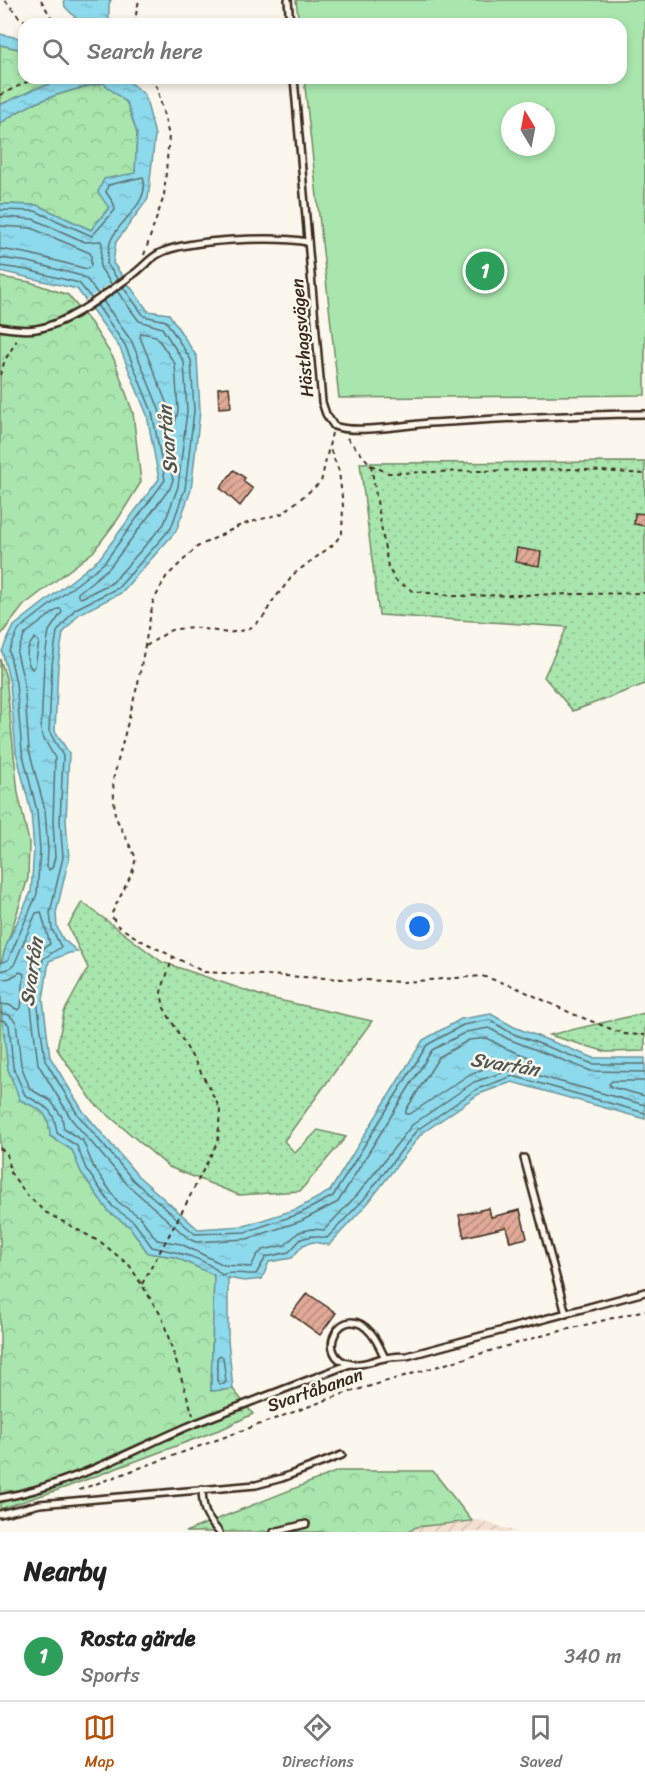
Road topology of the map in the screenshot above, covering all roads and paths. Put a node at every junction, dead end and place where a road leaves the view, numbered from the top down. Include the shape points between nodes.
1 (5, 0) edge
2 (41, 0) edge
3 (139, 0) edge
4 (288, 0) edge
5 (21, 18) edge
6 (52, 18) edge
7 (135, 18) edge
8 (290, 18) edge
9 (23, 84) edge
10 (154, 84) edge
11 (295, 84) edge
12 (0, 95) edge
13 (308, 242) junction
14 (143, 266) junction
15 (0, 327) edge
16 (24, 330) junction
17 (0, 375) edge
18 (645, 414) edge
19 (334, 426) junction
20 (330, 449) junction
21 (371, 465) junction
22 (645, 474) edge
23 (645, 593) edge
24 (145, 647) junction
25 (173, 957) junction
26 (645, 1035) edge
27 (0, 1148) edge
28 (524, 1158) dead end
29 (142, 1284) junction
30 (645, 1292) edge
31 (645, 1310) edge
32 (566, 1314) junction
33 (385, 1358) junction
34 (350, 1364) junction
35 (195, 1424) junction
36 (342, 1455) dead end
37 (202, 1489) junction
38 (79, 1491) dead end
39 (0, 1498) edge
40 (0, 1514) edge
41 (306, 1524) dead end
42 (219, 1532) edge
43 (274, 1532) edge

1 - 5 path
2 - 6 path
3 - 7 path
4 - 8 lane
9 - 12 path
10 - 14 path via 169,136 164,196 144,250
11 - 13 lane, Hästhagsvägen
13 - 14 lane via 276,239 180,246
13 - 19 lane, Hästhagsvägen via 322,402
14 - 16 lane via 52,325
15 - 16 lane
16 - 17 path
18 - 19 lane via 350,429
19 - 20 path
19 - 21 path
20 - 24 path via 321,482 283,513 241,525 197,547 166,577 153,602
20 - 24 path via 339,471 343,506 342,533 334,544 295,573 254,626 228,633 192,627 171,630
21 - 22 path via 388,473 573,470
21 - 23 path via 388,567 395,580 413,591 454,596
24 - 25 path via 113,780 115,816 136,858 111,915 118,926
25 - 26 path via 204,972 248,975 404,982 482,976 624,1034
25 - 29 path via 161,992 164,1008 220,1109 218,1141
27 - 29 path via 7,1154 10,1172 27,1195 45,1212 102,1243 130,1266
28 - 32 lane
29 - 35 path via 162,1317
30 - 32 lane
31 - 38 path, Svartåbanan via 541,1336 344,1395
32 - 33 lane via 407,1356
33 - 34 lane
33 - 34 lane via 372,1334 362,1325 342,1324 334,1332 334,1351
34 - 35 lane
35 - 39 lane via 31,1492
36 - 37 lane via 256,1485
37 - 40 lane via 40,1504
37 - 42 lane via 203,1510
41 - 43 lane

